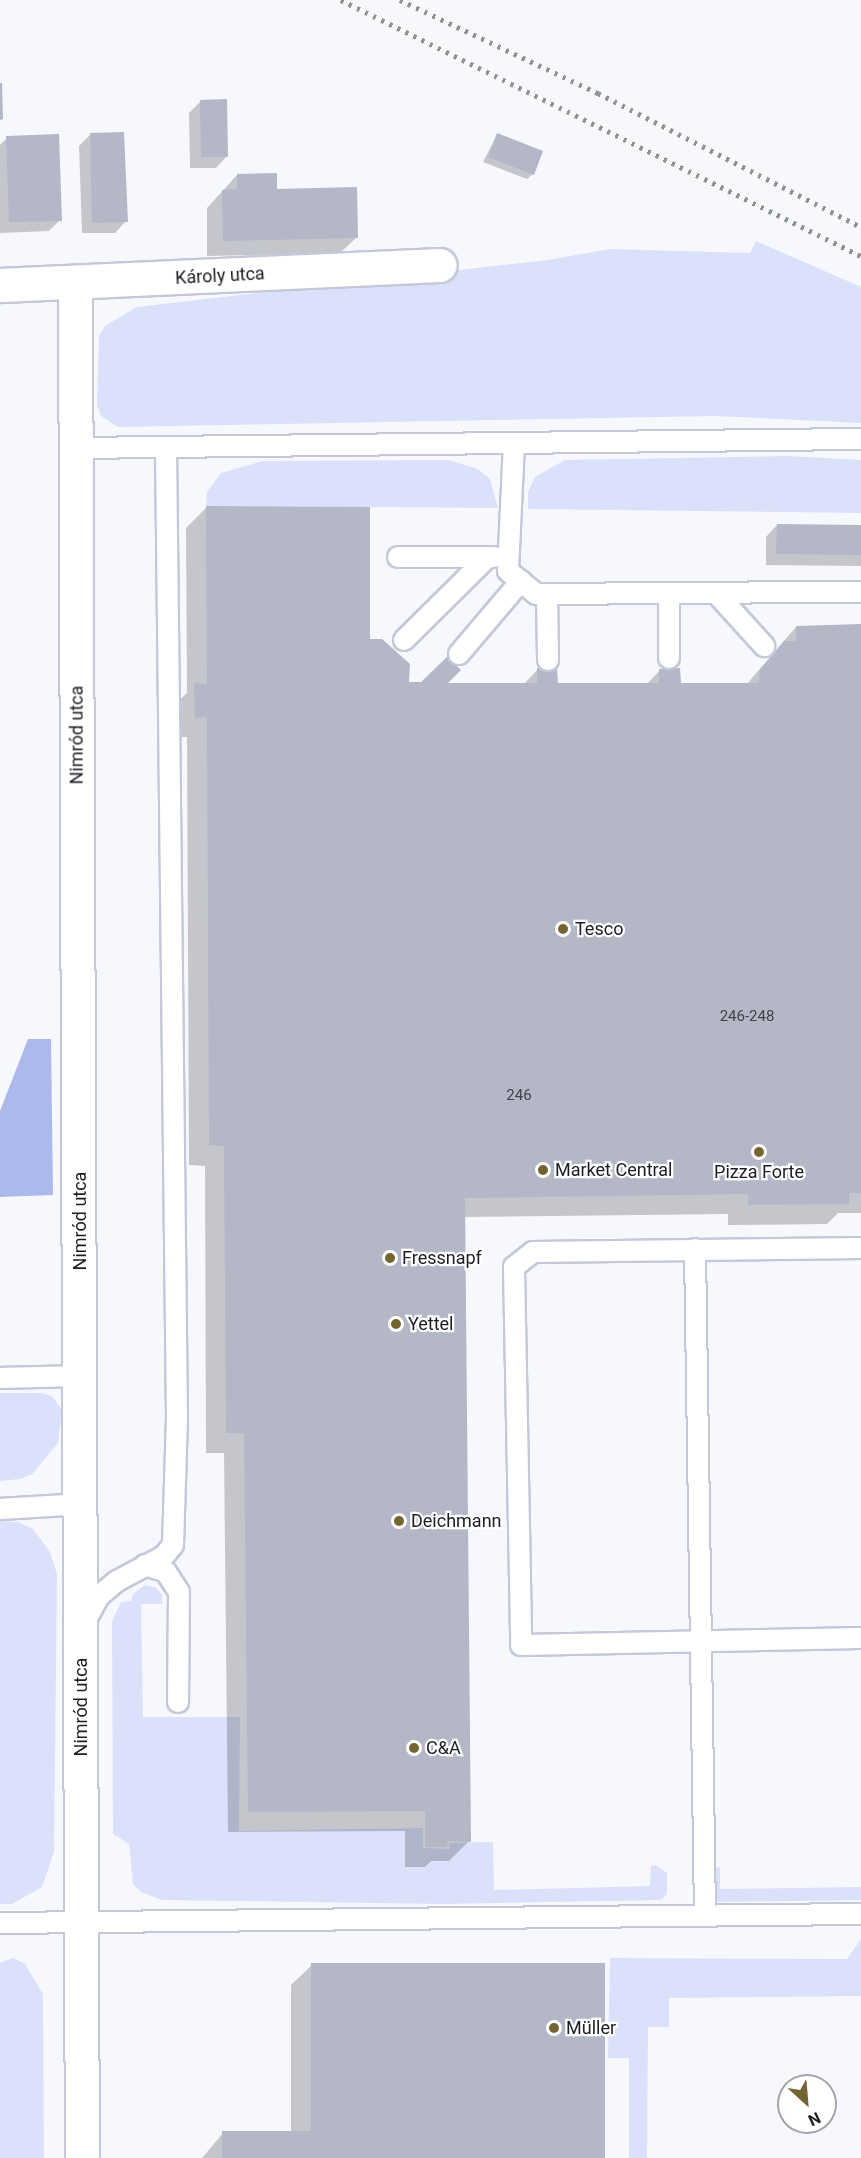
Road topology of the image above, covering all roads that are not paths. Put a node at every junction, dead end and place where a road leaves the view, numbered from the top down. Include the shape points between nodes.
1 (440, 265) dead end
2 (75, 284) junction
3 (0, 285) edge
4 (861, 440) edge
5 (514, 443) junction
6 (166, 447) junction
7 (75, 448) junction
8 (398, 557) dead end
9 (488, 557) junction
10 (508, 557) junction
11 (521, 581) junction
12 (861, 592) edge
13 (669, 593) junction
14 (716, 593) junction
15 (548, 594) junction
16 (404, 640) dead end
17 (764, 646) dead end
18 (459, 654) dead end
19 (669, 658) dead end
20 (548, 660) dead end
21 (861, 1248) edge
22 (695, 1249) junction
23 (82, 1376) junction
24 (0, 1378) edge
25 (81, 1504) junction
26 (0, 1509) edge
27 (172, 1545) junction
28 (145, 1566) junction
29 (179, 1592) junction
30 (81, 1629) junction
31 (861, 1638) edge
32 (701, 1640) junction
33 (178, 1702) dead end
34 (705, 1914) junction
35 (861, 1914) edge
36 (80, 1921) junction
37 (0, 1923) edge
38 (82, 2158) edge

1 - 2 street, Károly utca
2 - 3 street, Károly utca
2 - 7 street, Nimród utca
4 - 5 lane
5 - 6 lane
5 - 10 lane
6 - 7 lane
6 - 27 lane via 177,1418
7 - 23 street, Nimród utca
8 - 9 lane
9 - 10 lane
9 - 16 lane
10 - 11 lane via 508,571
11 - 15 lane via 536,594
11 - 18 lane
12 - 14 lane
13 - 14 lane
13 - 15 lane
13 - 19 lane
14 - 17 lane
15 - 20 lane
21 - 22 lane
22 - 32 lane
22 - 32 lane via 533,1252 514,1267 522,1645
23 - 24 lane
23 - 25 street, Nimród utca
25 - 26 lane
25 - 30 street, Nimród utca
27 - 28 lane via 164,1556
27 - 29 lane
28 - 29 lane via 166,1572
28 - 30 lane via 99,1596
29 - 33 lane
30 - 36 street, Nimród utca
31 - 32 lane
32 - 34 lane
34 - 35 lane
34 - 36 lane
36 - 37 lane
36 - 38 street, Nimród utca

